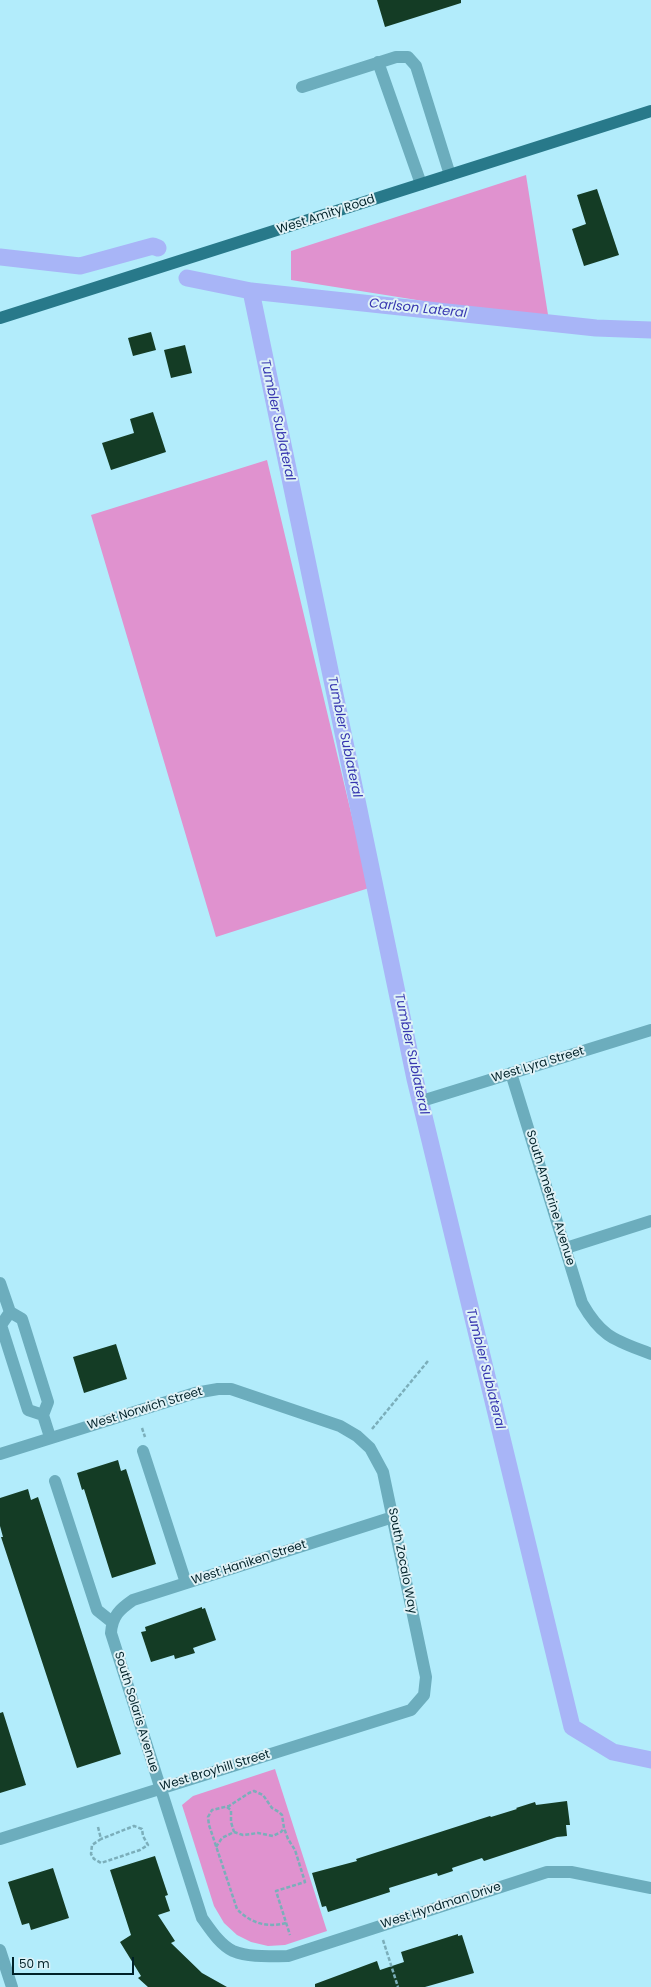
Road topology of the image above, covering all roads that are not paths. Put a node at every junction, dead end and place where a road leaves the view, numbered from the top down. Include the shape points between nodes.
1 (378, 62) junction
2 (302, 88) dead end
3 (651, 110) edge
4 (450, 175) junction
5 (421, 184) junction
6 (0, 318) edge
7 (651, 1030) edge
8 (511, 1073) junction
9 (425, 1100) dead end
10 (651, 1222) edge
11 (566, 1248) junction
12 (1, 1288) edge
13 (10, 1312) junction
14 (651, 1354) edge
15 (43, 1415) junction
16 (357, 1436) joint
17 (50, 1438) junction
18 (143, 1451) dead end
19 (0, 1454) edge
20 (55, 1481) dead end
21 (393, 1517) junction
22 (186, 1583) junction
23 (112, 1622) junction
24 (424, 1695) joint
25 (160, 1788) junction
26 (0, 1839) edge
27 (651, 1888) edge
28 (0, 1950) edge
29 (233, 1951) joint
30 (12, 1987) edge

1 - 2 street
1 - 4 street via 402,56 414,62
1 - 5 street
3 - 4 main road, West Amity Road
4 - 5 main road, West Amity Road
5 - 6 main road, West Amity Road
7 - 8 street, West Lyra Street
8 - 9 street, West Lyra Street
8 - 11 street, South Ametrine Avenue
10 - 11 street
11 - 14 street, South Ametrine Avenue via 582,1303 593,1322 611,1337
12 - 13 street
13 - 15 street via 22,1319 48,1402
13 - 15 street via 1,1325 28,1410
15 - 17 street
16 - 17 street, West Norwich Street via 340,1426 243,1392 218,1389 195,1393
16 - 21 street, South Zocalo Way via 379,1461
17 - 19 street, West Norwich Street
18 - 22 street
20 - 23 street via 97,1610
21 - 22 street, West Haniken Street
21 - 24 street, South Zocalo Way via 426,1677
22 - 23 street, West Haniken Street via 133,1600 121,1608
23 - 25 street, South Solaris Avenue via 111,1633
24 - 25 street, West Broyhill Street via 411,1710
25 - 26 street, West Broyhill Street
25 - 29 street, South Solaris Avenue via 202,1918 215,1935
27 - 29 street, West Hyndman Drive via 571,1872 547,1872 288,1956 260,1957
28 - 30 street

